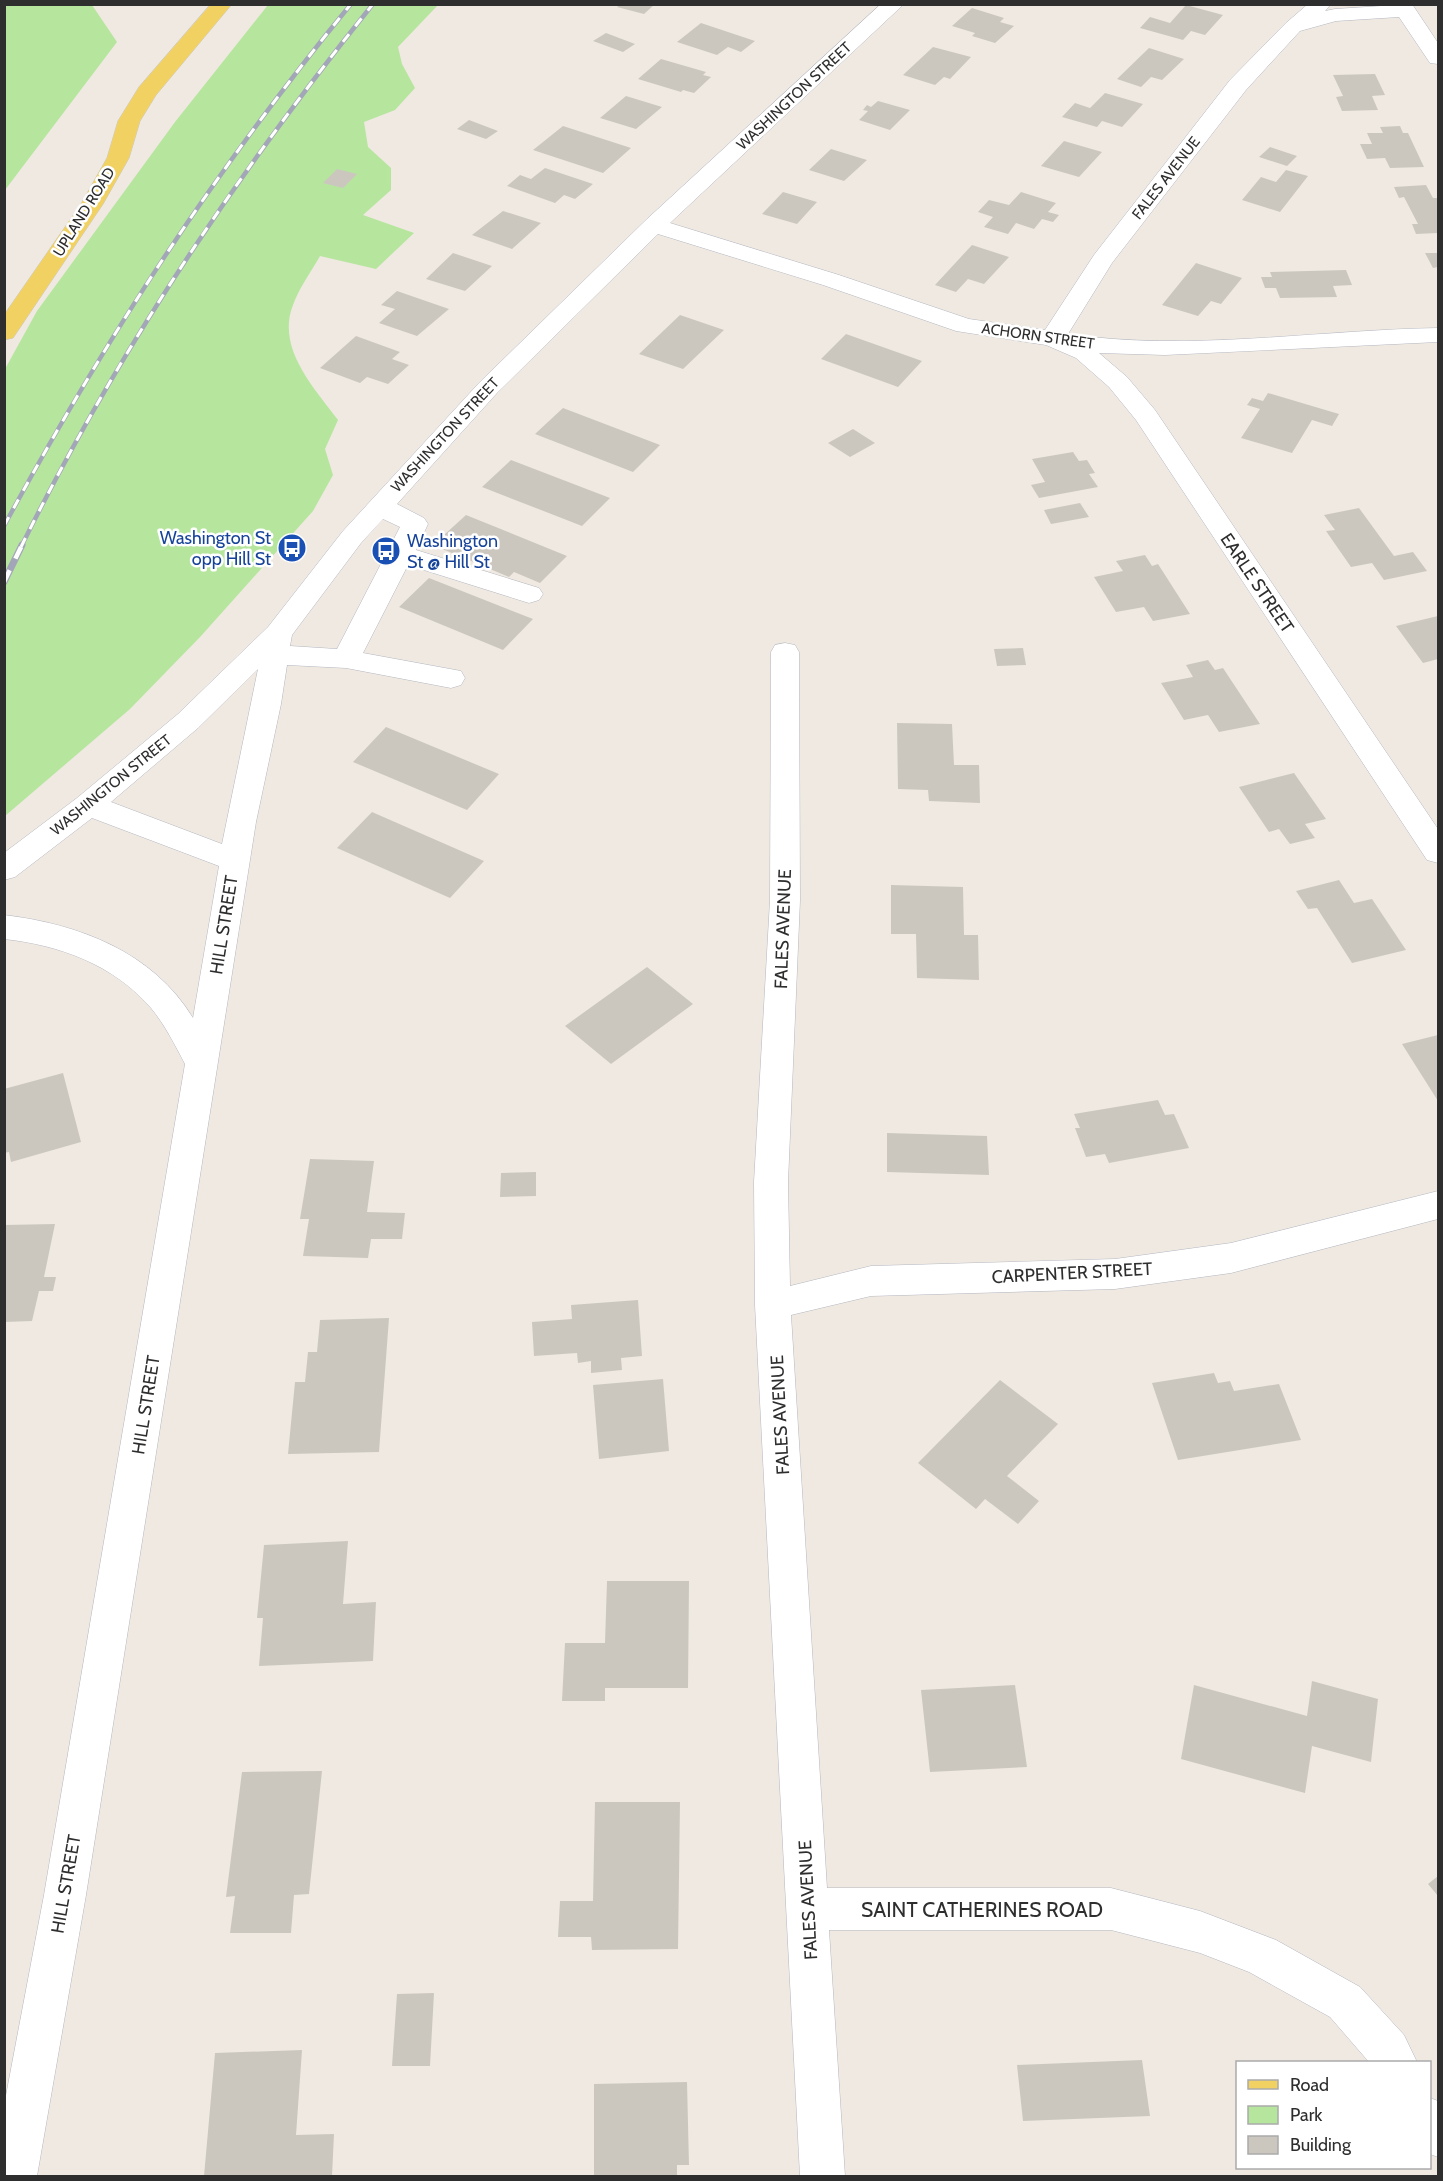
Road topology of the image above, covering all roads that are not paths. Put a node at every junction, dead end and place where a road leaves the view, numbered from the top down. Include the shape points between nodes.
1 (222, 4) edge
2 (894, 4) edge
3 (1321, 4) edge
4 (1403, 7) edge
5 (1293, 27) junction
6 (1435, 46) edge
7 (654, 225) junction
8 (4, 333) edge
9 (1438, 334) edge
10 (1052, 339) junction
11 (379, 506) junction
12 (400, 554) junction
13 (529, 594) dead end
14 (276, 644) junction
15 (785, 652) dead end
16 (346, 659) junction
17 (452, 678) dead end
18 (88, 805) junction
19 (1438, 852) edge
20 (235, 860) junction
21 (4, 869) edge
22 (4, 927) edge
23 (201, 1063) junction
24 (1438, 1205) edge
25 (773, 1305) junction
26 (808, 1909) junction
27 (1394, 2061) edge
28 (14, 2176) edge
29 (822, 2176) edge

1 - 8 main road, UPLAND ROAD via 147,92 129,121 118,159 92,204
2 - 7 street, WASHINGTON STREET
3 - 5 street, FALES AVENUE
4 - 5 street via 1335,15
4 - 6 street
5 - 10 street, FALES AVENUE via 1238,85 1109,251
7 - 10 street, ACHORN STREET via 965,326
7 - 11 street, WASHINGTON STREET via 488,388
9 - 10 street, ACHORN STREET via 1165,348
10 - 19 street, EARLE STREET via 1084,353 1118,382 1146,415
11 - 12 street via 415,524
11 - 14 street, WASHINGTON STREET via 334,558
12 - 13 street
12 - 16 street
14 - 16 street
14 - 18 street, WASHINGTON STREET
14 - 20 street, HILL STREET
15 - 25 street, FALES AVENUE via 785,900 771,1182
16 - 17 street
18 - 20 street
18 - 21 street, WASHINGTON STREET
20 - 23 street, HILL STREET
22 - 23 street via 80,943 135,975 162,999
23 - 28 street, HILL STREET via 65,1895
24 - 25 street, CARPENTER STREET via 1231,1258 1115,1274 871,1281
25 - 26 street, FALES AVENUE
26 - 27 street, SAINT CATHERINES ROAD via 1111,1909 1200,1932 1261,1955 1345,2002
26 - 29 street, FALES AVENUE

